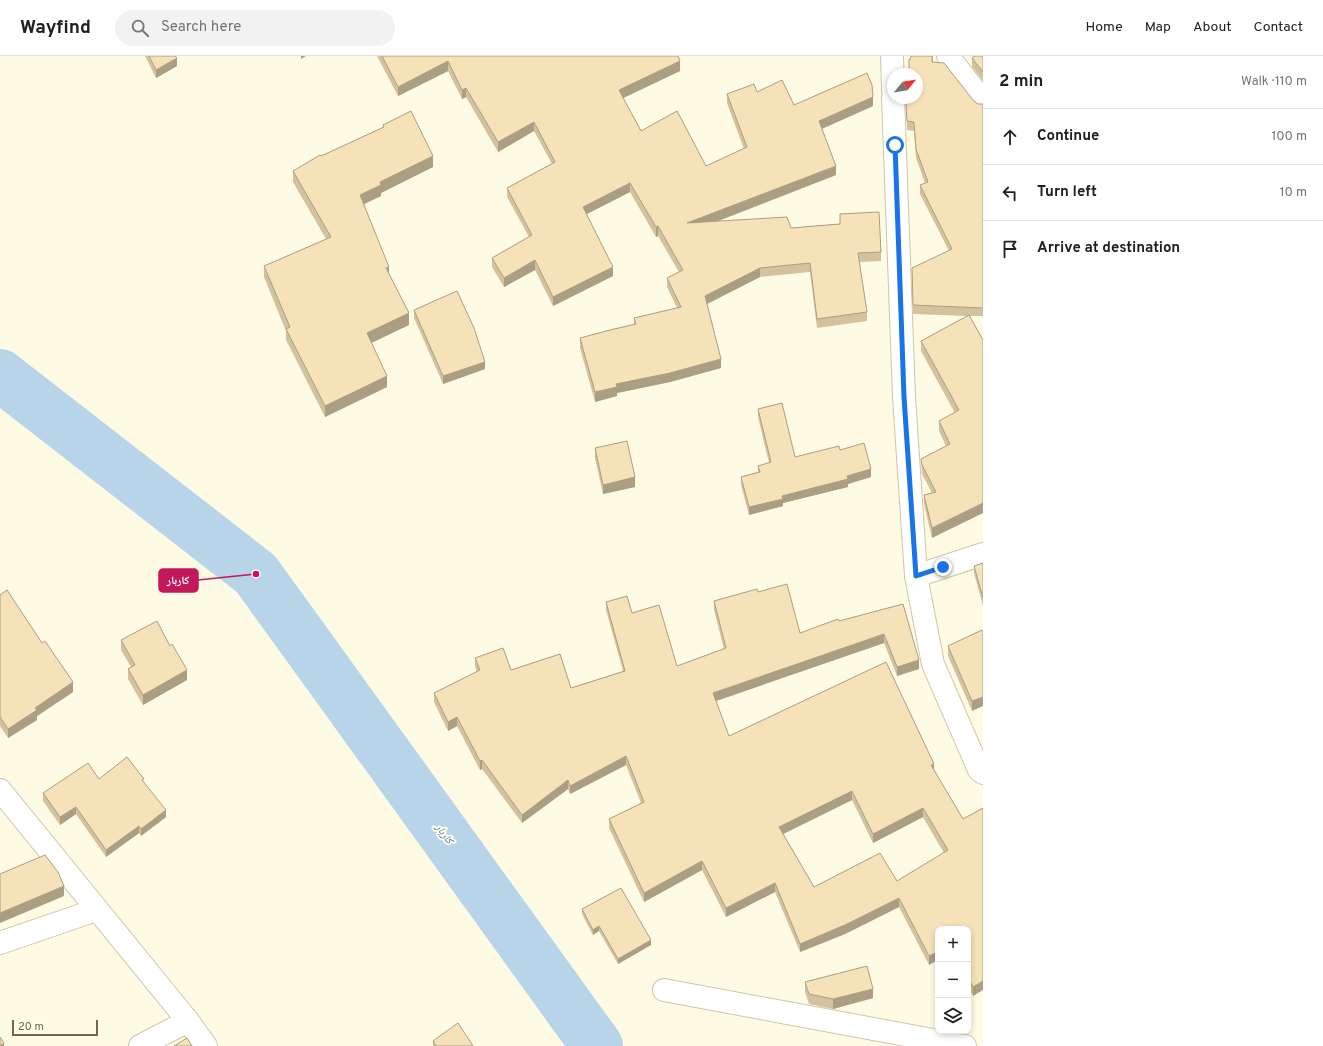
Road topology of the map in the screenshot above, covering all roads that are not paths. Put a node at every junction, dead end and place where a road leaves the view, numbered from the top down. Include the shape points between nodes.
1 (892, 56) edge
2 (948, 56) edge
3 (892, 68) edge
4 (983, 100) edge
5 (893, 104) edge
6 (983, 554) edge
7 (916, 576) junction
8 (983, 773) edge
9 (0, 790) edge
10 (96, 910) junction
11 (0, 943) edge
12 (664, 990) dead end
13 (188, 1021) junction
14 (140, 1046) edge
15 (206, 1046) edge
16 (965, 1046) edge

1 - 3 street
2 - 4 street
5 - 7 street via 904,397
6 - 7 street
7 - 8 street via 933,664 979,770
9 - 10 street
10 - 11 street
10 - 13 street
12 - 16 street
13 - 14 street
13 - 15 street

